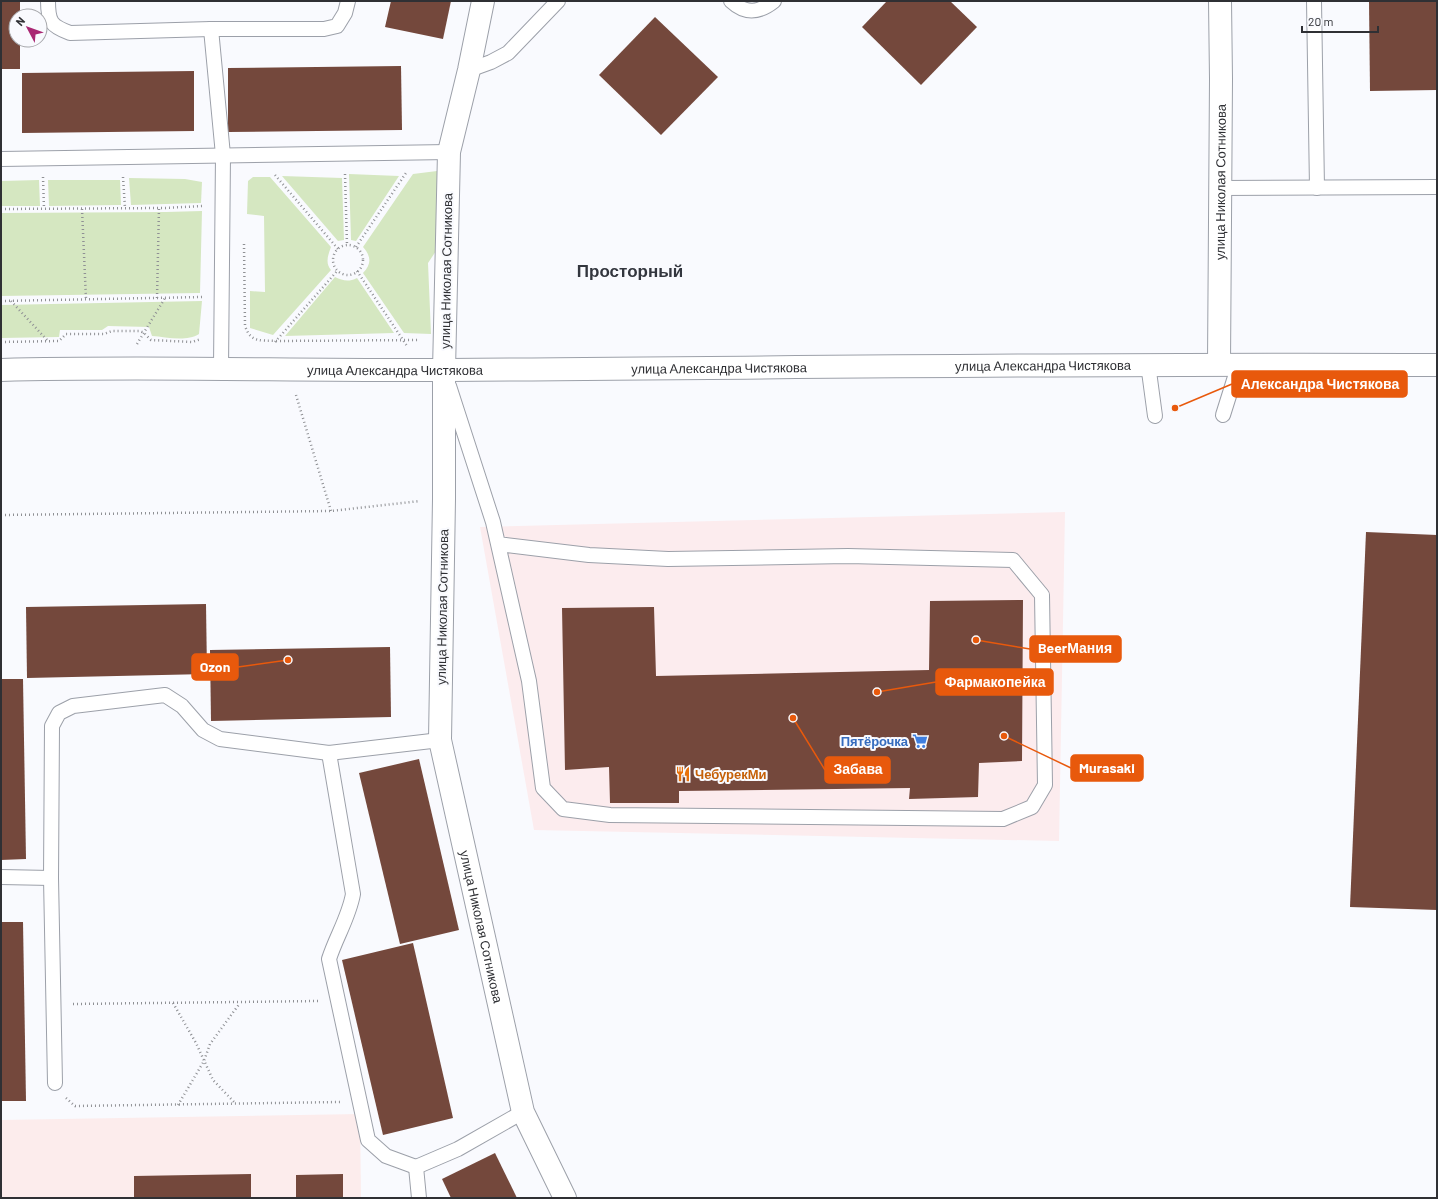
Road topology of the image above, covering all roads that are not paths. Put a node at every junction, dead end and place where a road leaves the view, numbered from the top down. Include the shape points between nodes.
1 (48, 1) edge
2 (348, 1) edge
3 (483, 1) edge
4 (558, 1) edge
5 (731, 1) edge
6 (774, 1) edge
7 (1220, 1) edge
8 (1314, 1) edge
9 (211, 29) junction
10 (469, 70) junction
11 (448, 152) junction
12 (223, 155) junction
13 (1, 159) edge
14 (1437, 187) edge
15 (1220, 188) junction
16 (1317, 188) junction
17 (1148, 364) junction
18 (1229, 364) junction
19 (1437, 365) edge
20 (221, 368) junction
21 (1, 370) edge
22 (444, 370) junction
23 (1222, 415) dead end
24 (1155, 416) dead end
25 (498, 544) junction
26 (440, 740) junction
27 (329, 753) junction
28 (1, 877) edge
29 (51, 878) junction
30 (55, 1083) road end
31 (523, 1112) junction
32 (416, 1167) junction
33 (419, 1198) edge
34 (565, 1198) edge

1 - 9 lane via 48,16 57,28 70,34
2 - 9 lane via 346,13 337,26 324,29
3 - 10 street, улица Николая Сотникова
4 - 10 lane via 508,53
5 - 6 lane via 738,8 756,11
7 - 15 street, улица Николая Сотникова
8 - 16 lane
9 - 12 lane
10 - 11 street, улица Николая Сотникова
11 - 12 lane
11 - 22 street, улица Николая Сотникова
12 - 13 lane
12 - 20 lane
14 - 16 lane
15 - 16 lane
15 - 18 street, улица Николая Сотникова
17 - 18 street, улица Александра Чистякова
17 - 22 street, улица Александра Чистякова
17 - 24 lane
18 - 19 street, улица Александра Чистякова
18 - 23 lane
20 - 21 street, улица Александра Чистякова
20 - 22 street, улица Александра Чистякова
22 - 25 lane
22 - 26 street, улица Николая Сотникова
25 - 25 lane via 529,681 543,788 563,809 610,815 1002,819 1032,807 1045,785 1042,595 1013,560 848,556 668,559 590,555
26 - 27 lane
26 - 31 street, улица Николая Сотникова
27 - 29 lane via 220,739 203,730 182,706 165,695 73,706 59,713 52,726
27 - 32 lane via 353,894 350,908 329,959 368,1140 386,1156
28 - 29 lane
29 - 30 lane
31 - 32 lane via 458,1149
31 - 34 street, улица Николая Сотникова
32 - 33 lane

